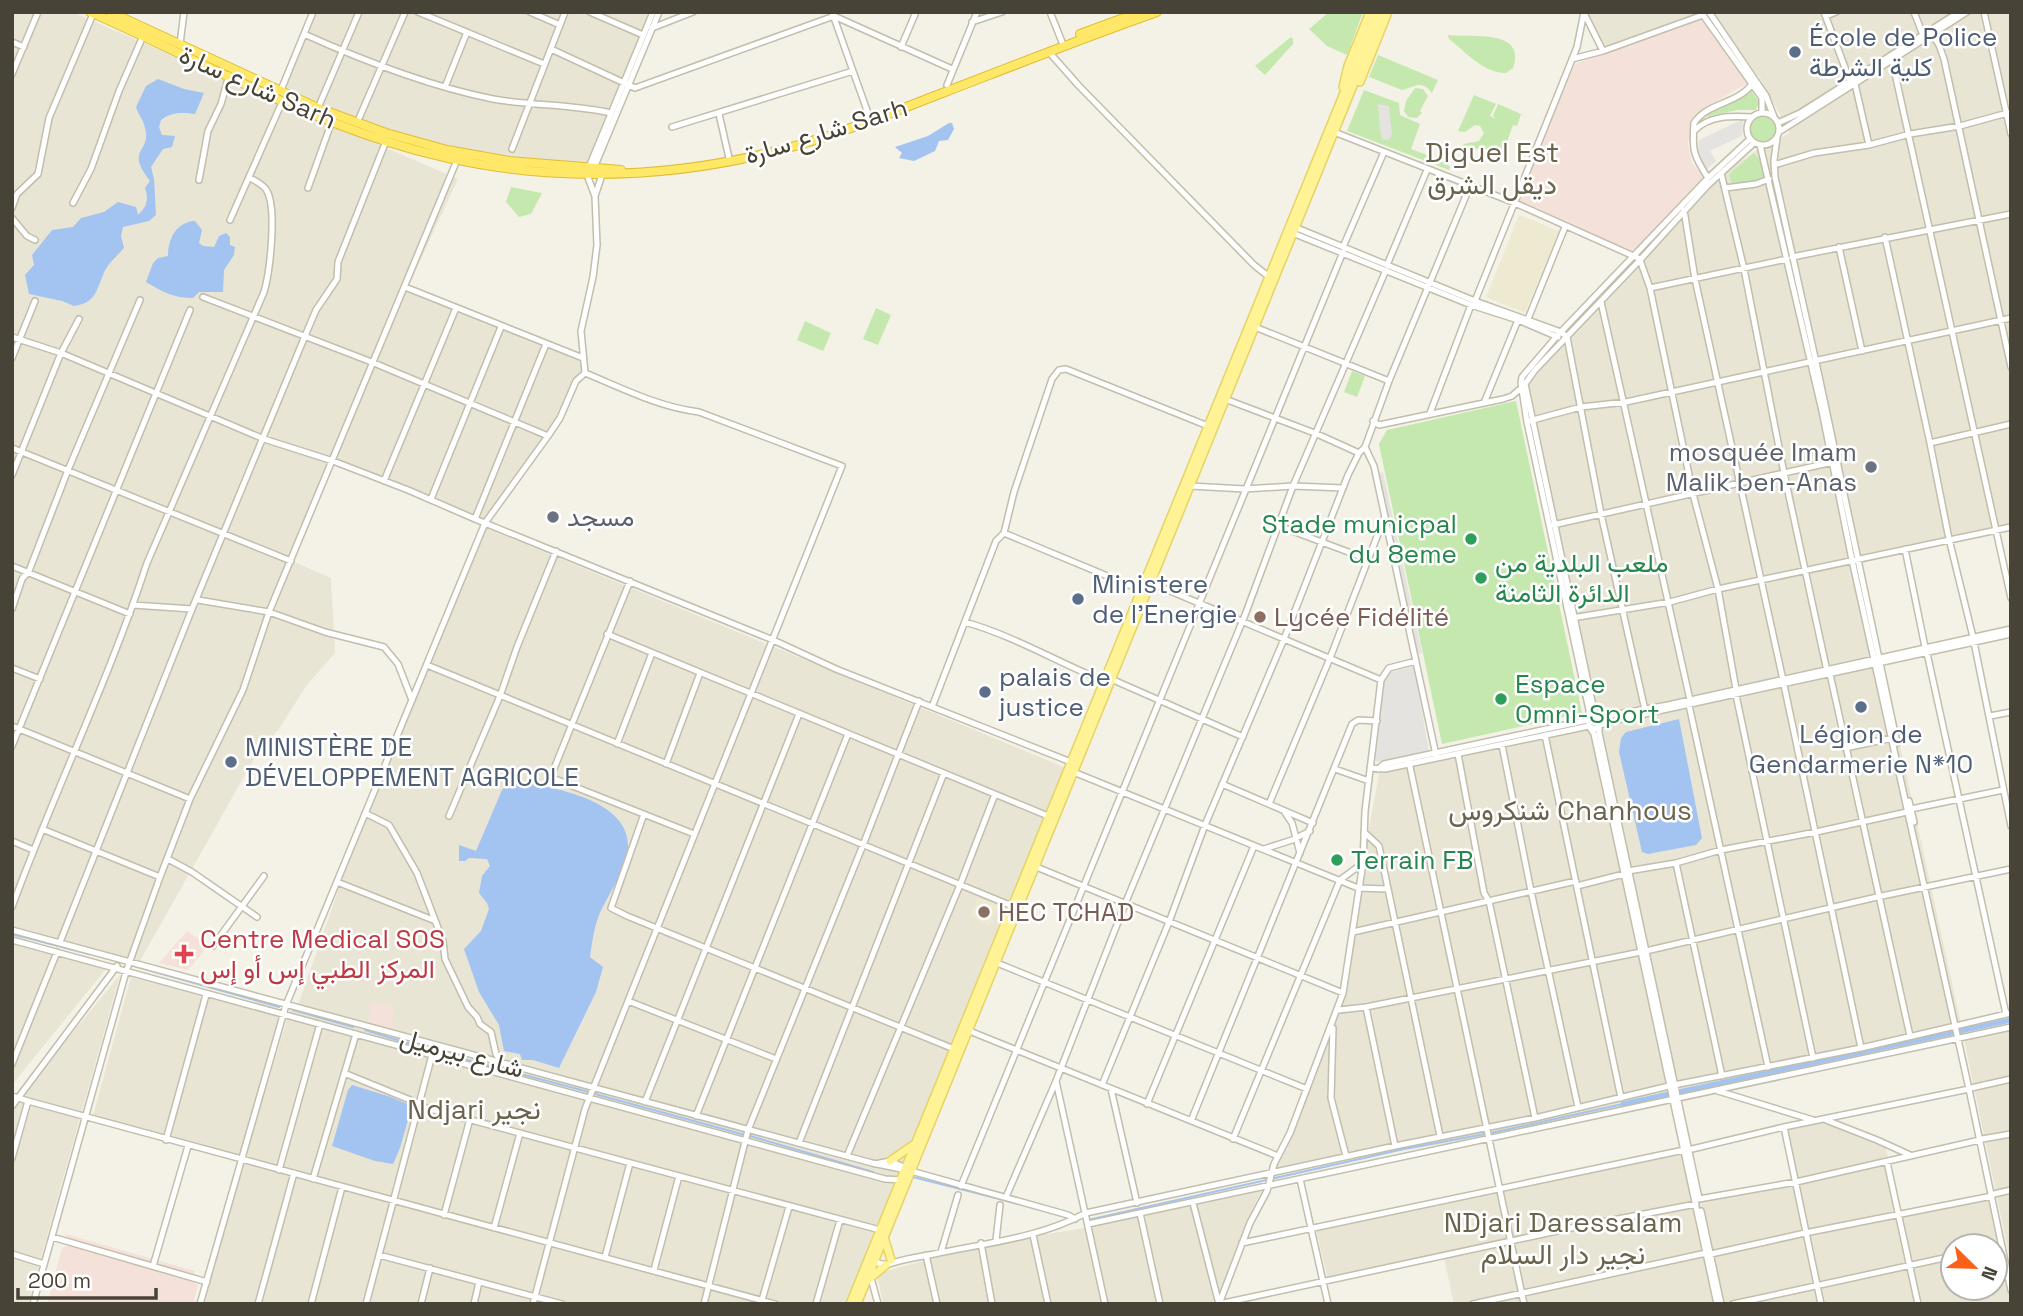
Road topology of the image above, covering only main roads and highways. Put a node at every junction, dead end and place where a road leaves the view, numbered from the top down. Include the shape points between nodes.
1 (110, 12) edge
2 (1140, 12) edge
3 (1157, 12) edge
4 (1370, 12) edge
5 (1377, 12) edge
6 (1386, 12) edge
7 (91, 13) edge
8 (1360, 60) junction
9 (1346, 96) junction
10 (1317, 167) junction
11 (590, 170) junction
12 (1291, 229) junction
13 (1148, 582) junction
14 (1107, 680) junction
15 (1070, 768) junction
16 (966, 1029) junction
17 (916, 1142) junction
18 (890, 1161) road end
19 (907, 1170) junction
20 (882, 1234) junction
21 (872, 1257) junction
22 (868, 1280) junction
23 (850, 1304) edge
24 (857, 1304) edge

1 - 11 highway, شارع سارة Sarh via 357,123 478,156
2 - 11 highway, شارع سارة Sarh via 802,140 677,167
3 - 11 highway, شارع سارة Sarh via 802,144 706,166 602,176
4 - 9 main road via 1348,66
5 - 8 main road
6 - 8 main road
6 - 9 main road via 1358,86
7 - 11 highway, شارع سارة Sarh via 386,141 510,170
8 - 9 main road
9 - 10 main road
9 - 10 main road
10 - 12 main road
12 - 13 main road
12 - 13 main road via 1268,276
13 - 14 main road
13 - 14 main road
14 - 15 main road
15 - 16 main road
15 - 16 main road via 997,963
16 - 17 main road
16 - 19 main road
17 - 18 main road
17 - 19 main road
19 - 20 main road
19 - 20 main road via 897,1180
20 - 21 main road
20 - 22 main road via 891,1262
21 - 22 main road
21 - 23 main road
22 - 24 main road

